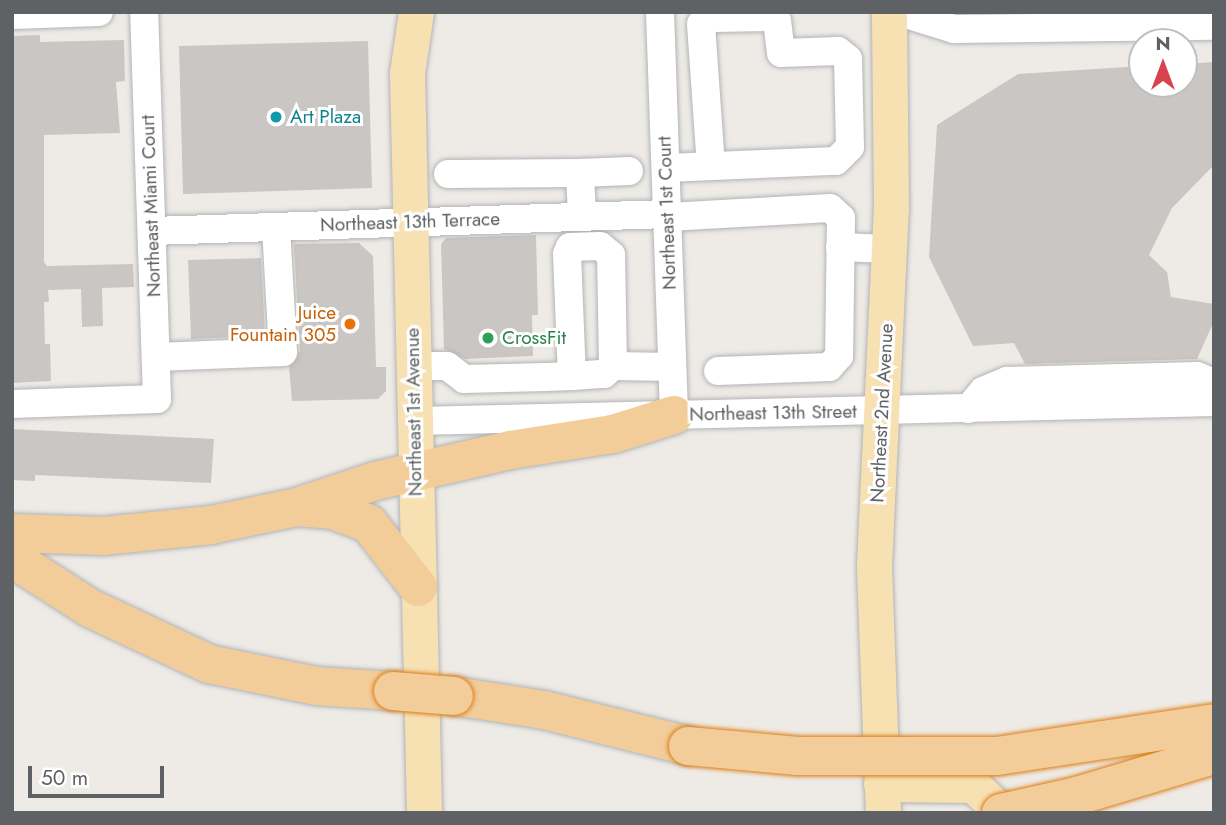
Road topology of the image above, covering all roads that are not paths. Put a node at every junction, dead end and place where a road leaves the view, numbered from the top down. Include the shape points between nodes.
1 (99, 12) edge
2 (144, 12) edge
3 (416, 12) edge
4 (660, 12) edge
5 (889, 12) edge
6 (899, 12) edge
7 (13, 14) edge
8 (1214, 26) edge
9 (844, 153) junction
10 (891, 153) junction
11 (711, 166) junction
12 (666, 168) junction
13 (629, 171) dead end
14 (580, 173) junction
15 (448, 174) dead end
16 (667, 215) junction
17 (575, 216) junction
18 (409, 221) junction
19 (276, 227) junction
20 (152, 231) junction
21 (570, 247) junction
22 (840, 247) junction
23 (889, 248) junction
24 (570, 342) junction
25 (612, 353) junction
26 (156, 357) junction
27 (415, 366) junction
28 (673, 367) junction
29 (718, 371) dead end
30 (559, 376) junction
31 (1214, 383) edge
32 (1214, 402) edge
33 (12, 404) edge
34 (968, 409) junction
35 (882, 410) junction
36 (674, 415) junction
37 (547, 416) junction
38 (416, 421) junction
39 (415, 472) junction
40 (297, 507) junction
41 (12, 533) edge
42 (12, 558) edge
43 (418, 587) junction
44 (1214, 723) edge
45 (1214, 755) edge
46 (882, 798) edge
47 (424, 813) edge
48 (1002, 813) edge

1 - 7 street
2 - 20 street, Northeast Miami Court
3 - 18 main road, Northeast 1st Avenue via 407,73
4 - 12 street, Northeast 1st Court
5 - 10 main road, Northeast 2nd Avenue
6 - 8 street via 954,29
9 - 10 street
9 - 11 street via 836,161
9 - 11 street via 850,147 848,59 838,51 781,53 776,20 768,17 713,18 701,24
10 - 23 main road, Northeast 2nd Avenue
11 - 12 street
12 - 16 street, Northeast 1st Court
13 - 14 street
14 - 15 street
14 - 17 street
16 - 17 street, Northeast 13th Terrace
16 - 22 street, Northeast 13th Terrace via 830,208 841,218
16 - 28 street, Northeast 1st Court
17 - 18 street, Northeast 13th Terrace
17 - 21 street
18 - 19 street, Northeast 13th Terrace
18 - 27 main road, Northeast 1st Avenue
19 - 20 street, Northeast 13th Terrace
19 - 26 street via 283,352
20 - 26 street, Northeast Miami Court
21 - 24 street
21 - 25 street via 600,246 611,255
22 - 23 street
22 - 29 street, Northeast 13th Terrace via 839,356 829,368
23 - 35 main road, Northeast 2nd Avenue
24 - 25 street
24 - 30 street
25 - 28 street
25 - 30 street via 604,374
26 - 33 street, Northeast Miami Court via 157,399
27 - 30 street via 447,366 464,379
27 - 38 main road, Northeast 1st Avenue
28 - 36 street, Northeast 1st Court
30 - 37 street
31 - 34 street via 1197,376 1007,381 983,391
32 - 34 street, Northeast 13th Street
34 - 35 street, Northeast 13th Street
35 - 36 street, Northeast 13th Street
35 - 46 main road, Northeast 2nd Avenue via 874,565
36 - 37 street, Northeast 13th Street
36 - 39 highway via 612,434 510,450
37 - 38 street, Northeast 13th Street
38 - 39 main road, Northeast 1st Avenue
39 - 40 highway via 322,495
39 - 43 main road, Northeast 1st Avenue
40 - 41 highway via 153,532 103,536
40 - 43 highway via 334,510 369,524 384,537
42 - 44 highway, bridge via 102,614 209,664 316,686 454,696 688,746 954,758 1073,748
43 - 47 main road, Northeast 1st Avenue
45 - 48 highway, bridge
46 - 48 main road via 973,785

